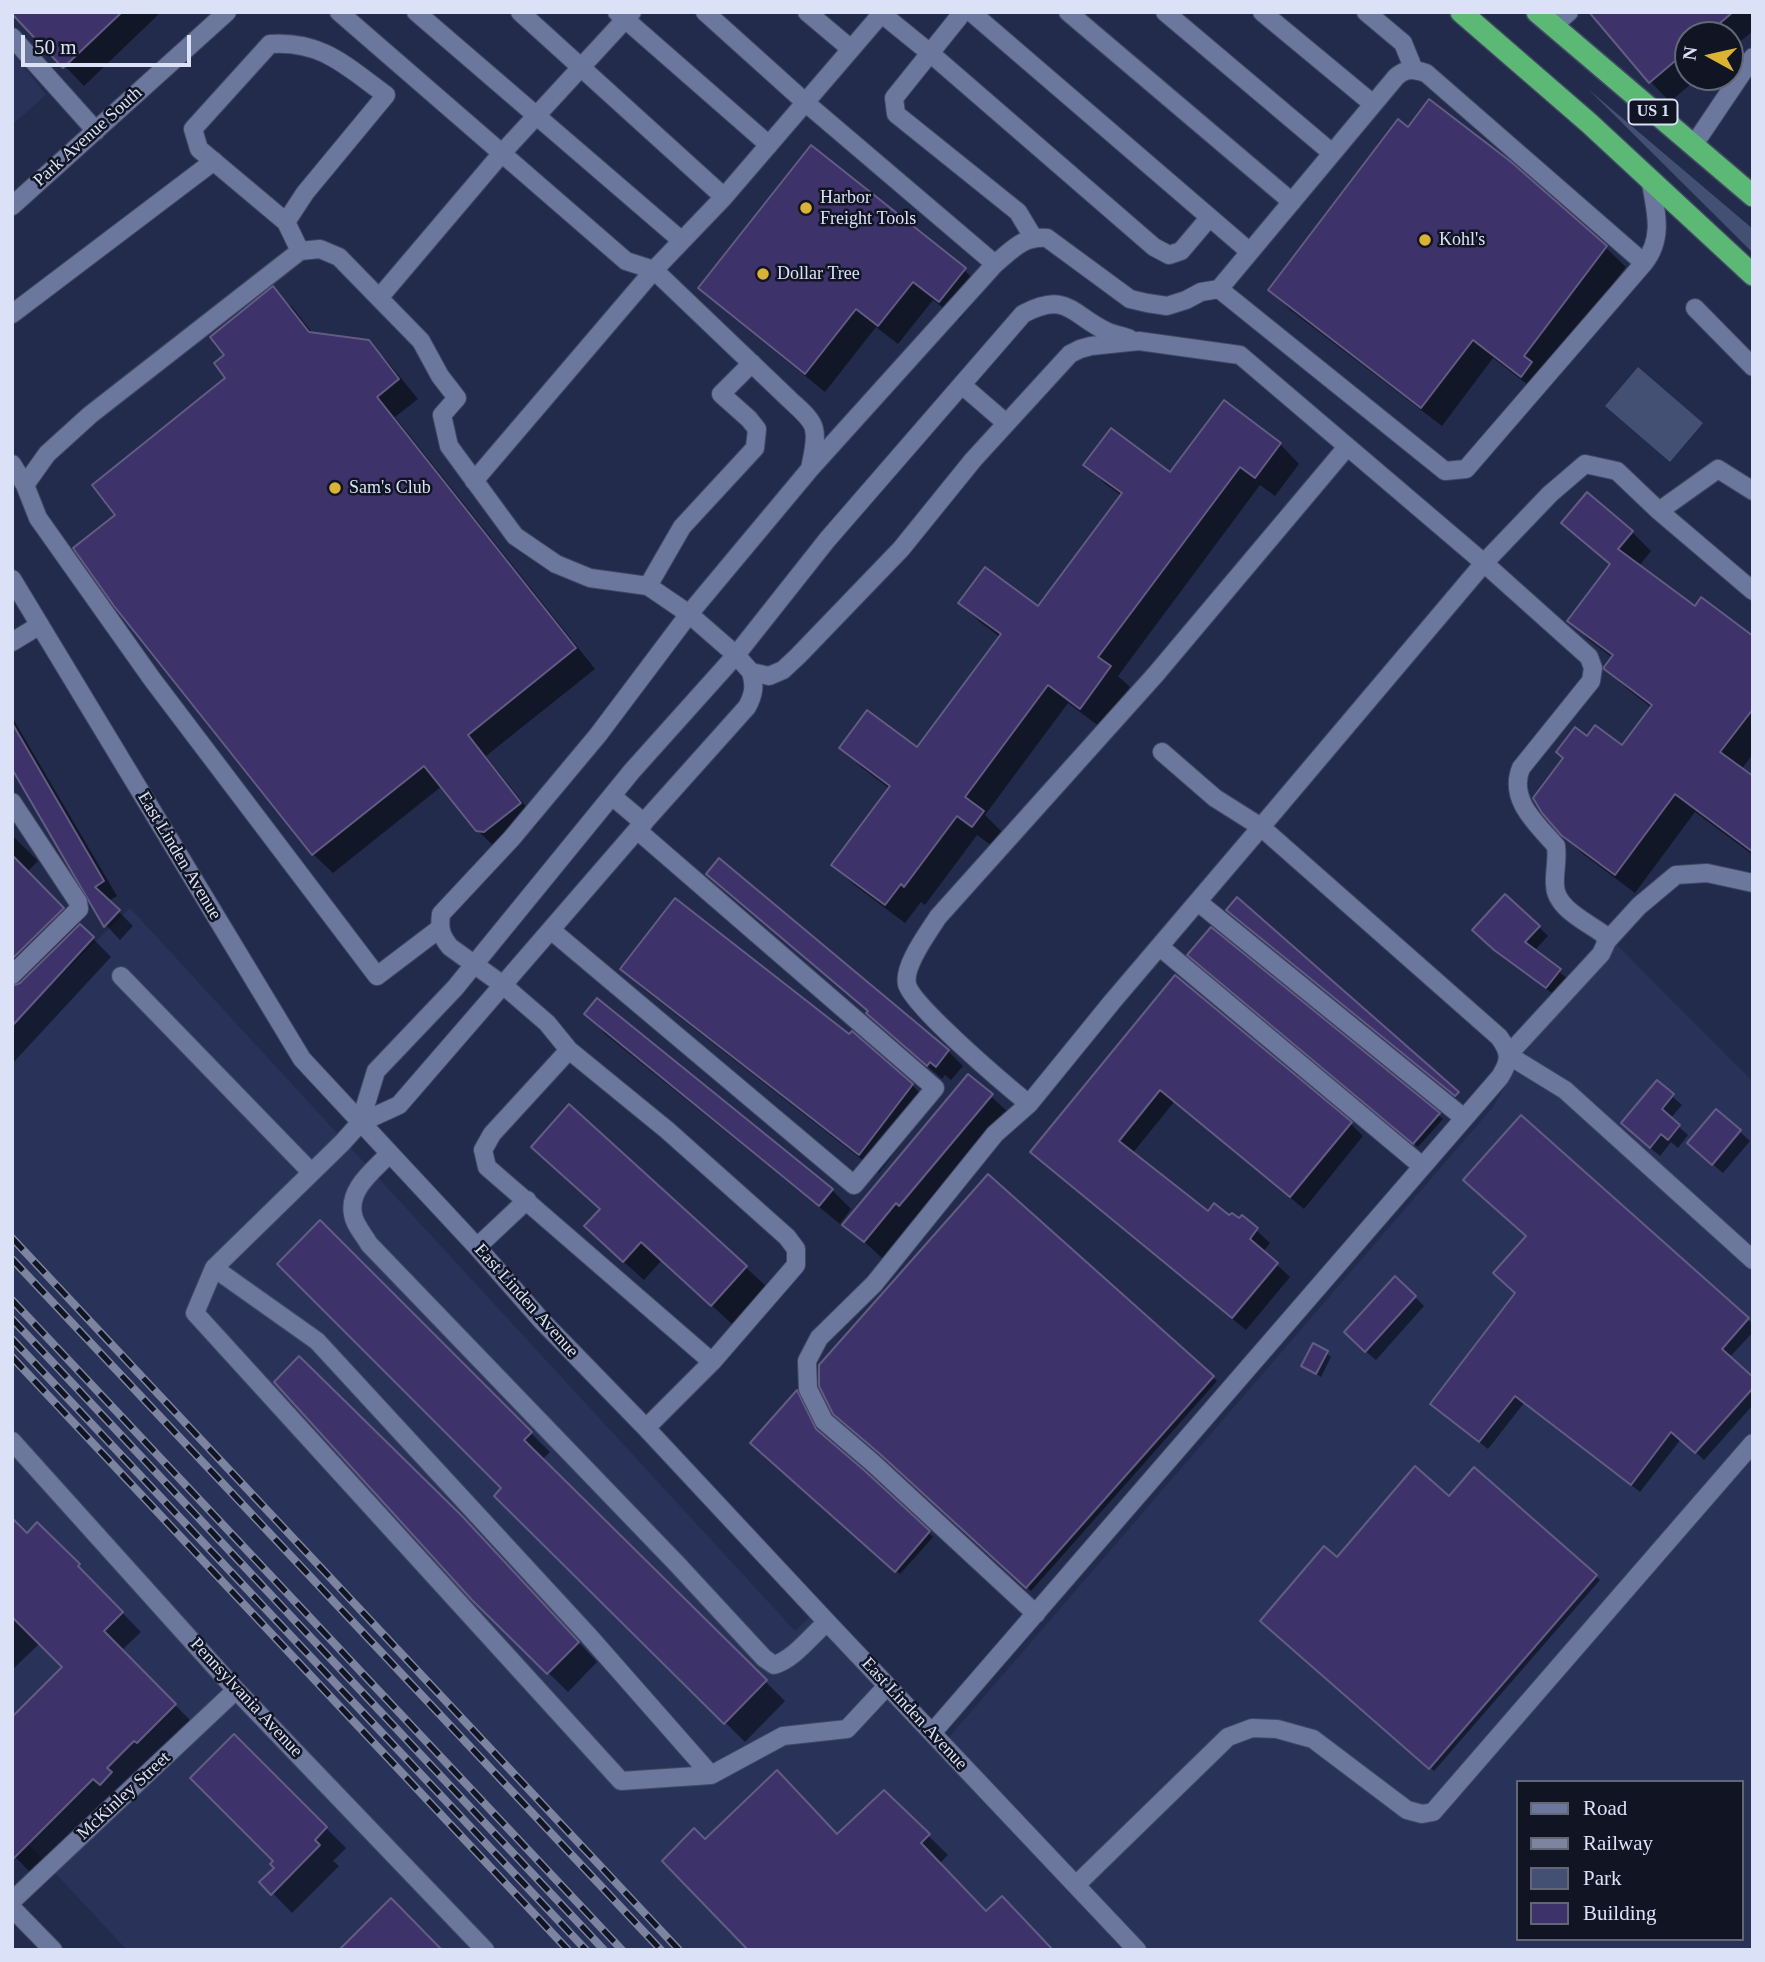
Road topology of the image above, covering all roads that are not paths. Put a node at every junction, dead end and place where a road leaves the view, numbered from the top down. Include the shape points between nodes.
1 (227, 12) edge
2 (416, 12) edge
3 (520, 12) edge
4 (705, 12) edge
5 (807, 12) edge
6 (962, 12) edge
7 (971, 12) edge
8 (1068, 12) edge
9 (1166, 12) edge
10 (1262, 12) edge
11 (1366, 12) edge
12 (1461, 12) edge
13 (1537, 12) edge
14 (340, 13) edge
15 (882, 13) edge
16 (625, 15) edge
17 (1561, 19) edge
18 (12, 37) edge
19 (851, 49) junction
20 (930, 53) junction
21 (1753, 57) edge
22 (581, 67) junction
23 (1415, 70) junction
24 (806, 103) junction
25 (1374, 104) junction
26 (536, 115) junction
27 (96, 131) junction
28 (769, 145) junction
29 (1693, 146) junction
30 (502, 153) junction
31 (1332, 153) junction
32 (214, 161) junction
33 (1650, 178) junction
34 (1751, 190) edge
35 (724, 197) junction
36 (1293, 202) junction
37 (12, 206) edge
38 (1209, 218) junction
39 (286, 222) junction
40 (1033, 237) junction
41 (682, 241) junction
42 (300, 251) junction
43 (1250, 253) junction
44 (1644, 263) junction
45 (995, 264) junction
46 (654, 270) junction
47 (1753, 275) edge
48 (1219, 289) junction
49 (379, 298) junction
50 (1695, 308) dead end
51 (12, 314) edge
52 (1139, 341) junction
53 (752, 363) junction
54 (1753, 367) edge
55 (962, 385) junction
56 (1006, 423) junction
57 (1347, 447) junction
58 (12, 464) edge
59 (810, 469) junction
60 (474, 481) junction
61 (25, 485) junction
62 (1753, 491) edge
63 (1659, 511) junction
64 (1484, 563) junction
65 (12, 579) edge
66 (648, 586) junction
67 (1753, 591) edge
68 (689, 614) junction
69 (40, 625) junction
70 (12, 642) edge
71 (736, 655) junction
72 (751, 672) junction
73 (1161, 752) dead end
74 (612, 796) junction
75 (12, 803) edge
76 (640, 826) junction
77 (1261, 827) junction
78 (1753, 883) edge
79 (1198, 902) junction
80 (439, 929) junction
81 (551, 930) junction
82 (1607, 941) junction
83 (1160, 947) junction
84 (474, 964) junction
85 (12, 975) edge
86 (121, 976) dead end
87 (503, 985) junction
88 (569, 1050) junction
89 (1508, 1055) junction
90 (1029, 1104) junction
91 (1464, 1118) junction
92 (360, 1123) junction
93 (389, 1154) junction
94 (1422, 1166) junction
95 (311, 1172) junction
96 (527, 1200) junction
97 (477, 1247) junction
98 (1753, 1260) edge
99 (214, 1268) junction
100 (712, 1362) junction
101 (646, 1428) junction
102 (12, 1441) edge
103 (1753, 1443) edge
104 (1036, 1614) junction
105 (827, 1622) junction
106 (887, 1686) junction
107 (236, 1690) junction
108 (932, 1733) junction
109 (711, 1775) junction
110 (1076, 1885) junction
111 (12, 1902) edge
112 (12, 1908) edge
113 (53, 1950) edge
114 (485, 1950) edge
115 (1137, 1950) edge

1 - 27 street, Park Avenue South
2 - 26 street
3 - 22 street
4 - 24 street
5 - 19 street
6 - 20 street
7 - 38 street
8 - 36 street
9 - 31 street
10 - 25 street
11 - 23 street via 1403,43
12 - 33 highway, US 1
13 - 17 highway, US 1
14 - 30 street
15 - 19 street
15 - 20 street
16 - 22 street
16 - 28 street
17 - 29 highway, US 1
18 - 27 street
19 - 24 street
20 - 38 street via 1154,247 1169,255 1181,251
20 - 40 street via 894,98 896,114 1018,212
21 - 29 street
22 - 26 street
22 - 35 street
23 - 25 street via 1404,70
23 - 44 street via 1426,73
24 - 28 street
24 - 45 street
25 - 31 street
26 - 30 street
26 - 41 street
27 - 37 street, Park Avenue South
28 - 35 street
29 - 34 highway, US 1
30 - 46 street via 626,261
30 - 49 street
31 - 36 street
32 - 39 street
32 - 39 street via 199,149 193,130 270,44 316,48 386,95
32 - 51 street
33 - 44 street via 1656,238 1654,251
33 - 47 highway, US 1
35 - 41 street
36 - 43 street
38 - 43 street
39 - 42 street
40 - 45 street
40 - 48 street via 1047,238 1130,299 1167,306
41 - 46 street
42 - 49 street via 320,249 339,257
42 - 61 street via 90,415 47,454
43 - 48 street
44 - 48 street via 1465,469 1445,471
45 - 59 street
46 - 53 street
46 - 60 street
49 - 60 street via 421,341 457,398 442,415 449,446
50 - 54 street
52 - 55 street via 1107,331 1062,304 1048,304 1023,314
52 - 56 street via 1091,346 1070,354
52 - 57 street via 1240,355
53 - 59 street via 814,428
53 - 66 street via 721,394 757,429 755,448 682,527
55 - 56 street
55 - 71 street via 827,540
56 - 72 street via 901,549 798,656 769,676
57 - 64 street
57 - 90 street via 1156,674 938,917 913,956 906,983 914,998
58 - 61 street
59 - 68 street
60 - 66 street via 514,536 556,564 590,578
61 - 80 street via 38,518 152,679 377,976
62 - 63 street via 1718,469
63 - 64 street via 1617,471 1585,464 1549,494
63 - 67 street
64 - 77 street
64 - 82 street via 1589,657 1593,668 1591,681 1521,768 1517,791 1523,807 1556,846 1557,897
65 - 69 street, East Linden Avenue
66 - 68 street
68 - 71 street
68 - 80 street via 598,735 441,914
69 - 70 street
69 - 92 street, East Linden Avenue via 302,1059
71 - 72 street
71 - 74 street
72 - 76 street via 753,695 747,707
73 - 77 street via 1215,798
74 - 76 street
74 - 84 street
75 - 85 street via 79,909
76 - 81 street
76 - 81 street via 935,1088 854,1185
77 - 79 street
77 - 89 street via 1499,1037
78 - 82 street via 1707,873 1676,875
79 - 83 street
79 - 91 street
80 - 84 street via 450,947
81 - 87 street
82 - 89 street via 1601,954
83 - 90 street
83 - 94 street
84 - 87 street
84 - 92 street via 376,1071
86 - 95 street
87 - 88 street via 547,1023
87 - 92 street via 399,1105
88 - 96 street via 492,1134 484,1150 487,1167
88 - 100 street via 677,1139 796,1249 796,1265
89 - 91 street via 1500,1077
89 - 98 street via 1565,1090
90 - 104 street via 995,1134 874,1284 819,1338 807,1361 808,1389 824,1421
91 - 94 street
92 - 93 street, East Linden Avenue
92 - 95 street
93 - 97 street, East Linden Avenue
93 - 105 street via 362,1182 354,1198 353,1216 369,1244 764,1658 779,1663
94 - 104 street
95 - 99 street
96 - 97 street
96 - 100 street
97 - 101 street, East Linden Avenue
99 - 109 street via 317,1341
99 - 109 street via 195,1313 621,1781
100 - 101 street
101 - 105 street, East Linden Avenue
102 - 107 street, Pennsylvania Avenue
103 - 110 street via 1433,1812 1407,1810 1313,1739 1252,1728 1228,1737
104 - 108 street
105 - 106 street, East Linden Avenue
106 - 108 street, East Linden Avenue
106 - 109 street via 847,1729 783,1737
107 - 111 street, McKinley Street
107 - 114 street, Pennsylvania Avenue
108 - 110 street, East Linden Avenue
110 - 115 street, East Linden Avenue
112 - 113 street

